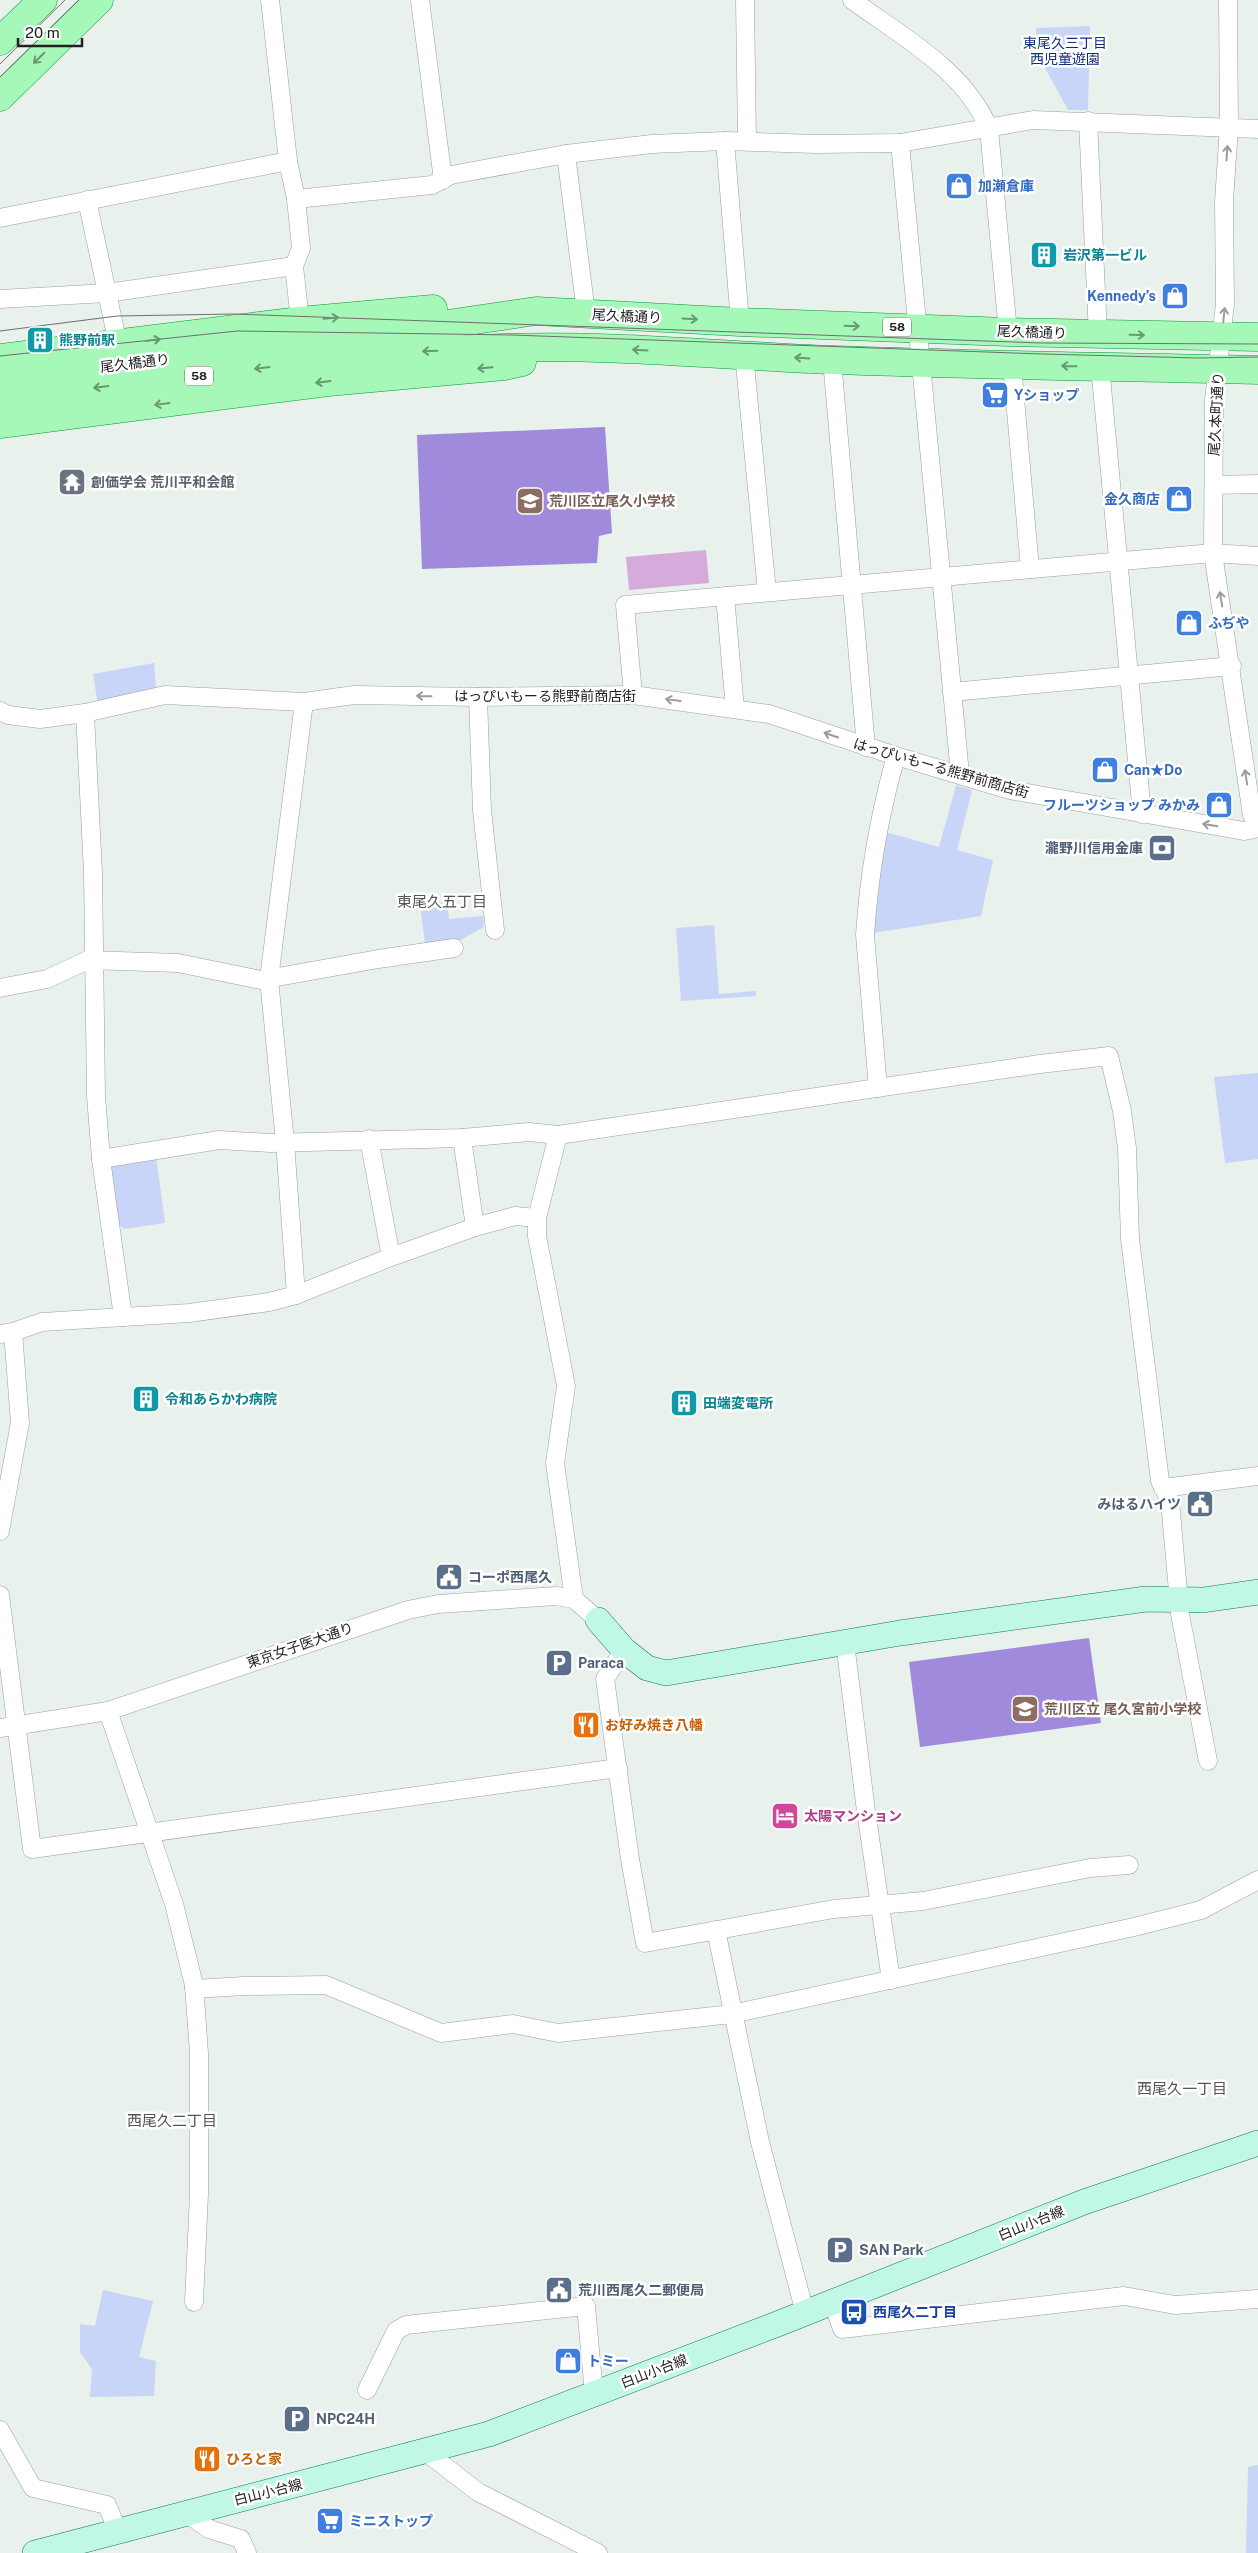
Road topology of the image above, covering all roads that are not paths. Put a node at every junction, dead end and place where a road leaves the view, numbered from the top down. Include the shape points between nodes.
1 (43, 0) edge
2 (99, 0) edge
3 (270, 0) edge
4 (420, 0) edge
5 (745, 0) edge
6 (852, 0) edge
7 (1228, 0) edge
8 (0, 42) edge
9 (0, 97) edge
10 (1088, 121) junction
11 (1228, 127) junction
12 (989, 129) junction
13 (1258, 129) edge
14 (725, 141) junction
15 (747, 142) junction
16 (900, 143) junction
17 (566, 154) junction
18 (288, 161) junction
19 (443, 180) junction
20 (296, 199) junction
21 (87, 200) junction
22 (0, 218) edge
23 (294, 266) junction
24 (107, 293) junction
25 (0, 300) edge
26 (536, 311) junction
27 (586, 313) junction
28 (300, 321) junction
29 (740, 322) junction
30 (918, 328) junction
31 (1008, 332) junction
32 (1098, 335) junction
33 (1222, 337) junction
34 (1258, 337) edge
35 (395, 342) junction
36 (118, 344) junction
37 (584, 347) junction
38 (744, 354) junction
39 (0, 358) edge
40 (832, 360) junction
41 (921, 362) junction
42 (1012, 366) junction
43 (1100, 366) junction
44 (1218, 369) junction
45 (1258, 370) edge
46 (0, 379) edge
47 (0, 400) edge
48 (0, 424) edge
49 (1258, 484) edge
50 (1214, 485) junction
51 (1213, 553) junction
52 (1258, 556) edge
53 (1118, 561) junction
54 (1030, 569) junction
55 (940, 577) junction
56 (851, 584) junction
57 (767, 592) junction
58 (726, 596) junction
59 (1232, 666) junction
60 (1130, 675) junction
61 (952, 692) junction
62 (633, 695) junction
63 (478, 697) junction
64 (304, 702) junction
65 (735, 709) junction
66 (0, 712) edge
67 (85, 713) junction
68 (866, 747) junction
69 (896, 756) junction
70 (960, 774) junction
71 (1142, 814) junction
72 (1258, 824) edge
73 (1258, 828) edge
74 (495, 930) dead end
75 (454, 948) dead end
76 (94, 960) junction
77 (269, 979) junction
78 (0, 988) edge
79 (878, 1088) junction
80 (558, 1135) junction
81 (462, 1138) junction
82 (369, 1139) junction
83 (285, 1142) junction
84 (101, 1159) junction
85 (537, 1218) junction
86 (475, 1227) junction
87 (391, 1257) junction
88 (296, 1295) junction
89 (122, 1317) junction
90 (6, 1333) edge
91 (1258, 1476) edge
92 (1163, 1488) junction
93 (0, 1531) edge
94 (1258, 1592) edge
95 (0, 1595) edge
96 (574, 1599) junction
97 (1179, 1601) junction
98 (598, 1620) joint
99 (845, 1643) junction
100 (624, 1650) junction
101 (108, 1712) junction
102 (8, 1727) edge
103 (1208, 1761) dead end
104 (618, 1768) junction
105 (152, 1834) junction
106 (1129, 1865) dead end
107 (1258, 1880) edge
108 (880, 1905) junction
109 (716, 1930) junction
110 (891, 1980) junction
111 (194, 1989) junction
112 (732, 2014) junction
113 (1258, 2143) edge
114 (1258, 2299) edge
115 (194, 2302) dead end
116 (833, 2302) junction
117 (805, 2313) junction
118 (367, 2390) dead end
119 (594, 2394) junction
120 (0, 2430) edge
121 (426, 2452) junction
122 (186, 2513) junction
123 (118, 2531) junction
124 (35, 2553) edge
125 (247, 2553) edge
126 (598, 2553) edge

1 - 8 main road
2 -> 9 main road
3 - 18 street
4 - 19 street
5 - 15 street
6 - 12 street via 957,81 983,112
7 - 11 street, 尾久本町通り
10 - 11 street
10 - 12 street via 1033,120
10 - 32 street
11 - 13 street
33 -> 11 street, 尾久本町通り via 1226,304 1224,201
12 - 16 street
12 - 31 street
14 - 15 street
14 - 17 street via 652,144
14 - 29 street
15 - 16 street
16 - 30 street
17 - 19 street
17 - 27 street
18 - 20 street
18 - 21 street
19 - 20 street via 432,185
20 - 23 street via 301,248
21 - 22 street
21 - 24 street
23 - 24 street
23 - 28 street
24 - 25 street
24 - 36 street
26 - 27 main road, 尾久橋通り / 58
28 -> 26 main road via 499,303
26 - 35 main road, 尾久橋通り / 58
27 -> 29 main road, 尾久橋通り / 58
36 -> 28 main road
29 -> 30 main road, 尾久橋通り / 58
30 - 31 main road, 尾久橋通り / 58
30 - 41 street
31 - 32 main road, 尾久橋通り / 58
32 -> 33 main road, 尾久橋通り / 58
33 - 34 main road, 尾久橋通り / 58
33 - 44 street, 尾久本町通り
37 -> 35 main road, 尾久橋通り / 58 via 506,348
35 - 46 main road, 尾久橋通り / 58
35 -> 47 main road, 尾久橋通り / 58
36 - 39 main road
38 -> 37 main road, 尾久橋通り / 58
37 -> 48 main road via 504,366 328,382
40 -> 38 main road, 尾久橋通り / 58
38 - 57 street
40 - 41 main road, 尾久橋通り / 58
40 - 56 street
41 - 42 main road, 尾久橋通り / 58
41 - 55 street
43 -> 42 main road, 尾久橋通り / 58
42 - 54 street
43 - 44 main road, 尾久橋通り / 58
43 - 53 street
44 - 45 main road, 尾久橋通り / 58
44 - 50 street, 尾久本町通り via 1214,400
49 - 50 street
50 - 51 street, 尾久本町通り
51 - 52 street
51 - 53 street
59 -> 51 street, 尾久本町通り
53 - 54 street
53 - 60 street
54 - 55 street
55 - 56 street
55 - 61 street
56 - 57 street
56 - 68 street
57 - 58 street
58 - 62 street via 625,605
58 - 65 street
59 - 60 street
72 -> 59 street, 尾久本町通り via 1252,815
60 - 61 street
60 - 71 street
61 - 70 street
62 - 63 street, はっぴいもーる熊野前商店街
65 -> 62 street, はっぴいもーる熊野前商店街
63 -> 64 street, はっぴいもーる熊野前商店街 via 354,695
63 - 74 street via 482,810
64 - 67 street, はっぴいもーる熊野前商店街 via 165,696
64 - 77 street
68 -> 65 street, はっぴいもーる熊野前商店街 via 769,714
66 - 67 street, はっぴいもーる熊野前商店街 via 40,719
67 - 76 street
68 - 69 street, はっぴいもーる熊野前商店街
69 - 70 street, はっぴいもーる熊野前商店街
69 - 79 street via 876,835 866,929
70 - 71 street, はっぴいもーる熊野前商店街 via 1009,790
73 -> 71 street, はっぴいもーる熊野前商店街 via 1244,831
75 - 77 street
76 - 77 street via 178,963
76 - 78 street via 47,979
76 - 84 street via 96,1096
77 - 83 street
79 - 80 street
79 - 92 street via 1109,1056 1127,1148 1130,1239
80 - 81 street via 529,1132
80 - 85 street
81 - 82 street
81 - 86 street
82 - 83 street
82 - 87 street
83 - 84 street via 219,1140
83 - 88 street
84 - 89 street
85 - 86 street via 515,1216
85 - 96 street via 537,1236 566,1386 556,1463
86 - 87 street
87 - 88 street
88 - 89 street via 189,1313
89 - 90 street via 42,1322
90 - 93 street via 20,1423
91 - 92 street
92 - 97 street via 1170,1501
94 - 97 main road
95 - 102 street
96 - 98 street
96 - 101 street, 東京女子医大通り via 556,1596 438,1604 408,1610
97 - 99 main road via 1146,1599
97 - 103 street
98 - 100 main road
99 - 100 main road via 666,1672 647,1668
99 - 108 street
100 - 104 street via 605,1679
101 - 102 street, 東京女子医大通り
101 - 105 street
102 - 105 street via 16,1734 32,1849
104 - 105 street
104 - 109 street via 644,1943
105 - 111 street via 174,1904
106 - 108 street via 1090,1868 923,1901
107 - 110 street via 1202,1910
108 - 109 street via 834,1909
108 - 110 street
109 - 112 street
110 - 112 street
111 - 112 street via 326,1985 441,2033 512,2024 558,2032
111 - 115 street via 199,2053 199,2194
112 - 117 street via 760,2142
113 - 116 main road, 白山小台線 via 1106,2194
114 - 116 street via 1175,2304 1124,2296 842,2329
116 - 117 main road, 白山小台線
117 - 119 main road, 白山小台線
118 - 119 street via 396,2331 406,2325 586,2306
119 - 121 main road, 白山小台線 via 489,2434
120 - 123 street via 33,2488 107,2505
121 - 122 main road, 白山小台線
121 - 126 street via 478,2492
122 - 123 main road, 白山小台線
122 - 125 street via 209,2529 241,2539
123 - 124 main road, 白山小台線

